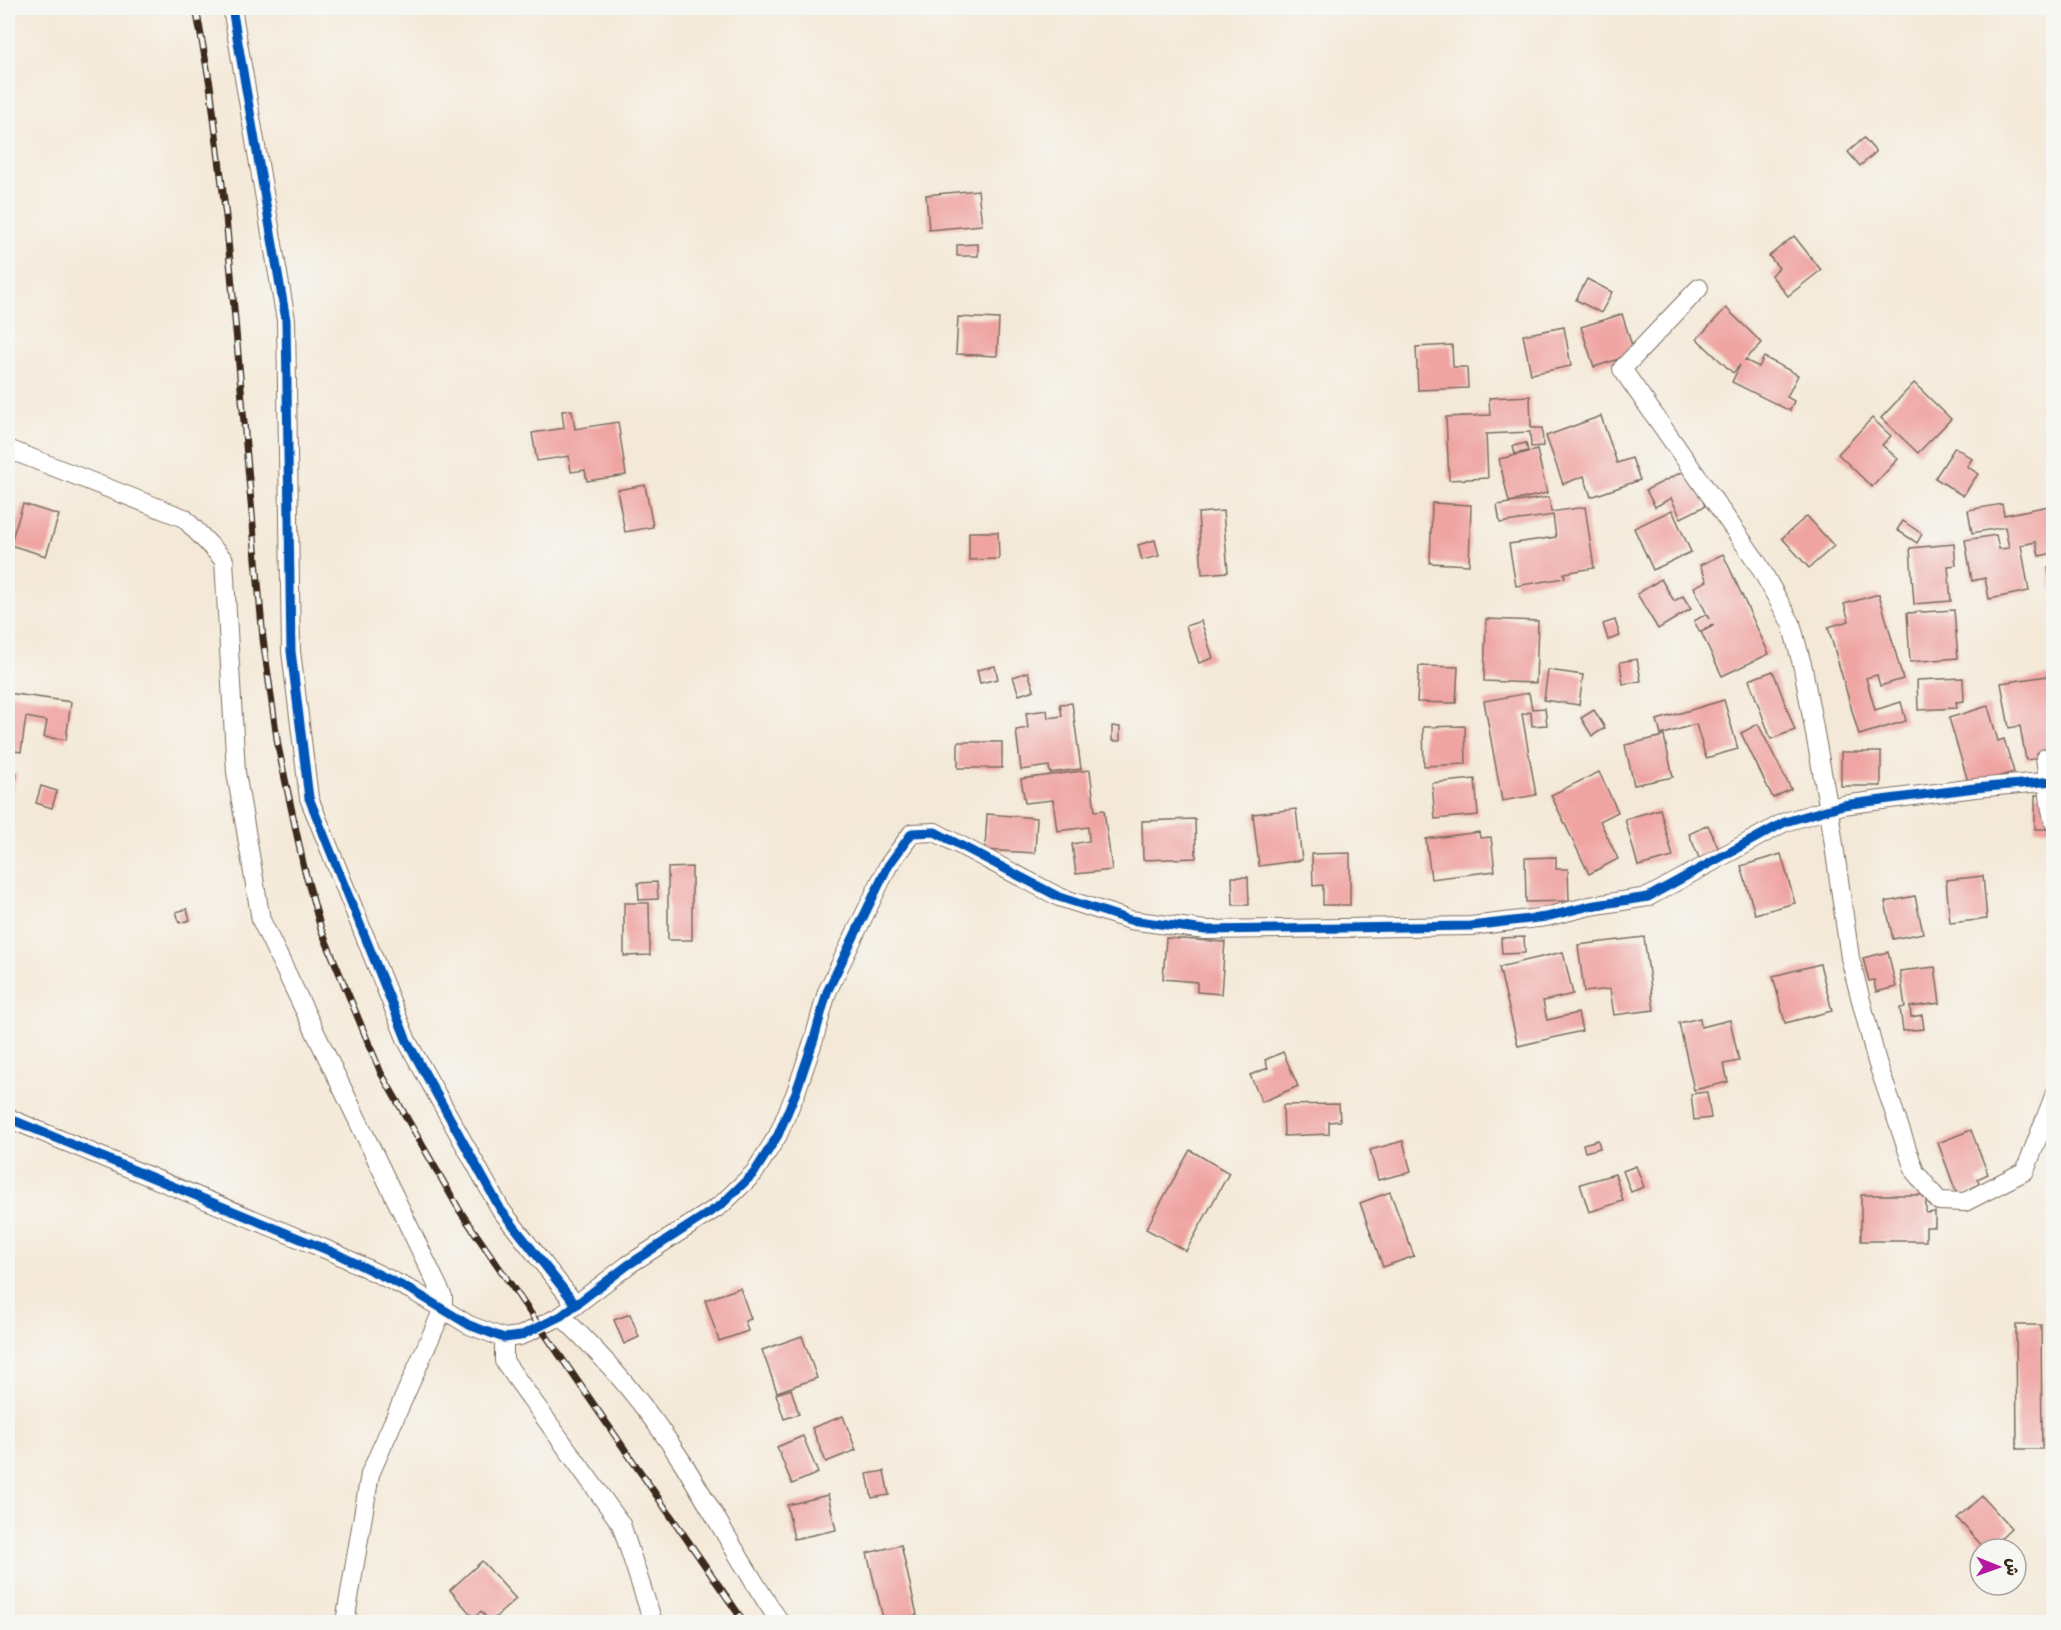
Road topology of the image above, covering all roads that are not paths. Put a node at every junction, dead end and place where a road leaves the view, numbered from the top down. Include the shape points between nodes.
1 (232, 8) edge
2 (1699, 288) dead end
3 (8, 449) edge
4 (2045, 758) dead end
5 (2051, 781) edge
6 (1829, 810) junction
7 (2054, 822) edge
8 (2054, 1096) edge
9 (8, 1118) edge
10 (576, 1305) junction
11 (443, 1310) junction
12 (561, 1316) junction
13 (504, 1338) junction
14 (345, 1623) edge
15 (653, 1623) edge
16 (780, 1623) edge

1 - 10 street via 286,320 291,651 309,798 407,1041 501,1210
2 - 6 street via 1622,369 1757,562 1791,623
3 - 11 street via 184,518 224,560 236,772 261,920 443,1297
4 - 5 street
5 - 6 street
5 - 7 street via 2049,807
6 - 8 street via 1850,958 1877,1062 1915,1172 1939,1201 1965,1202 2025,1171
6 - 10 street via 1785,822 1648,897 1546,917 1471,926 1205,930 1130,920 1059,897 935,832 912,833 888,866 827,992 796,1092 778,1136 754,1173 721,1204 628,1265
9 - 11 street via 337,1254
10 - 12 street
11 - 13 street
11 - 14 street via 370,1474
12 - 13 street via 520,1336
12 - 16 street via 643,1406 682,1461
13 - 15 street via 504,1360 621,1524

